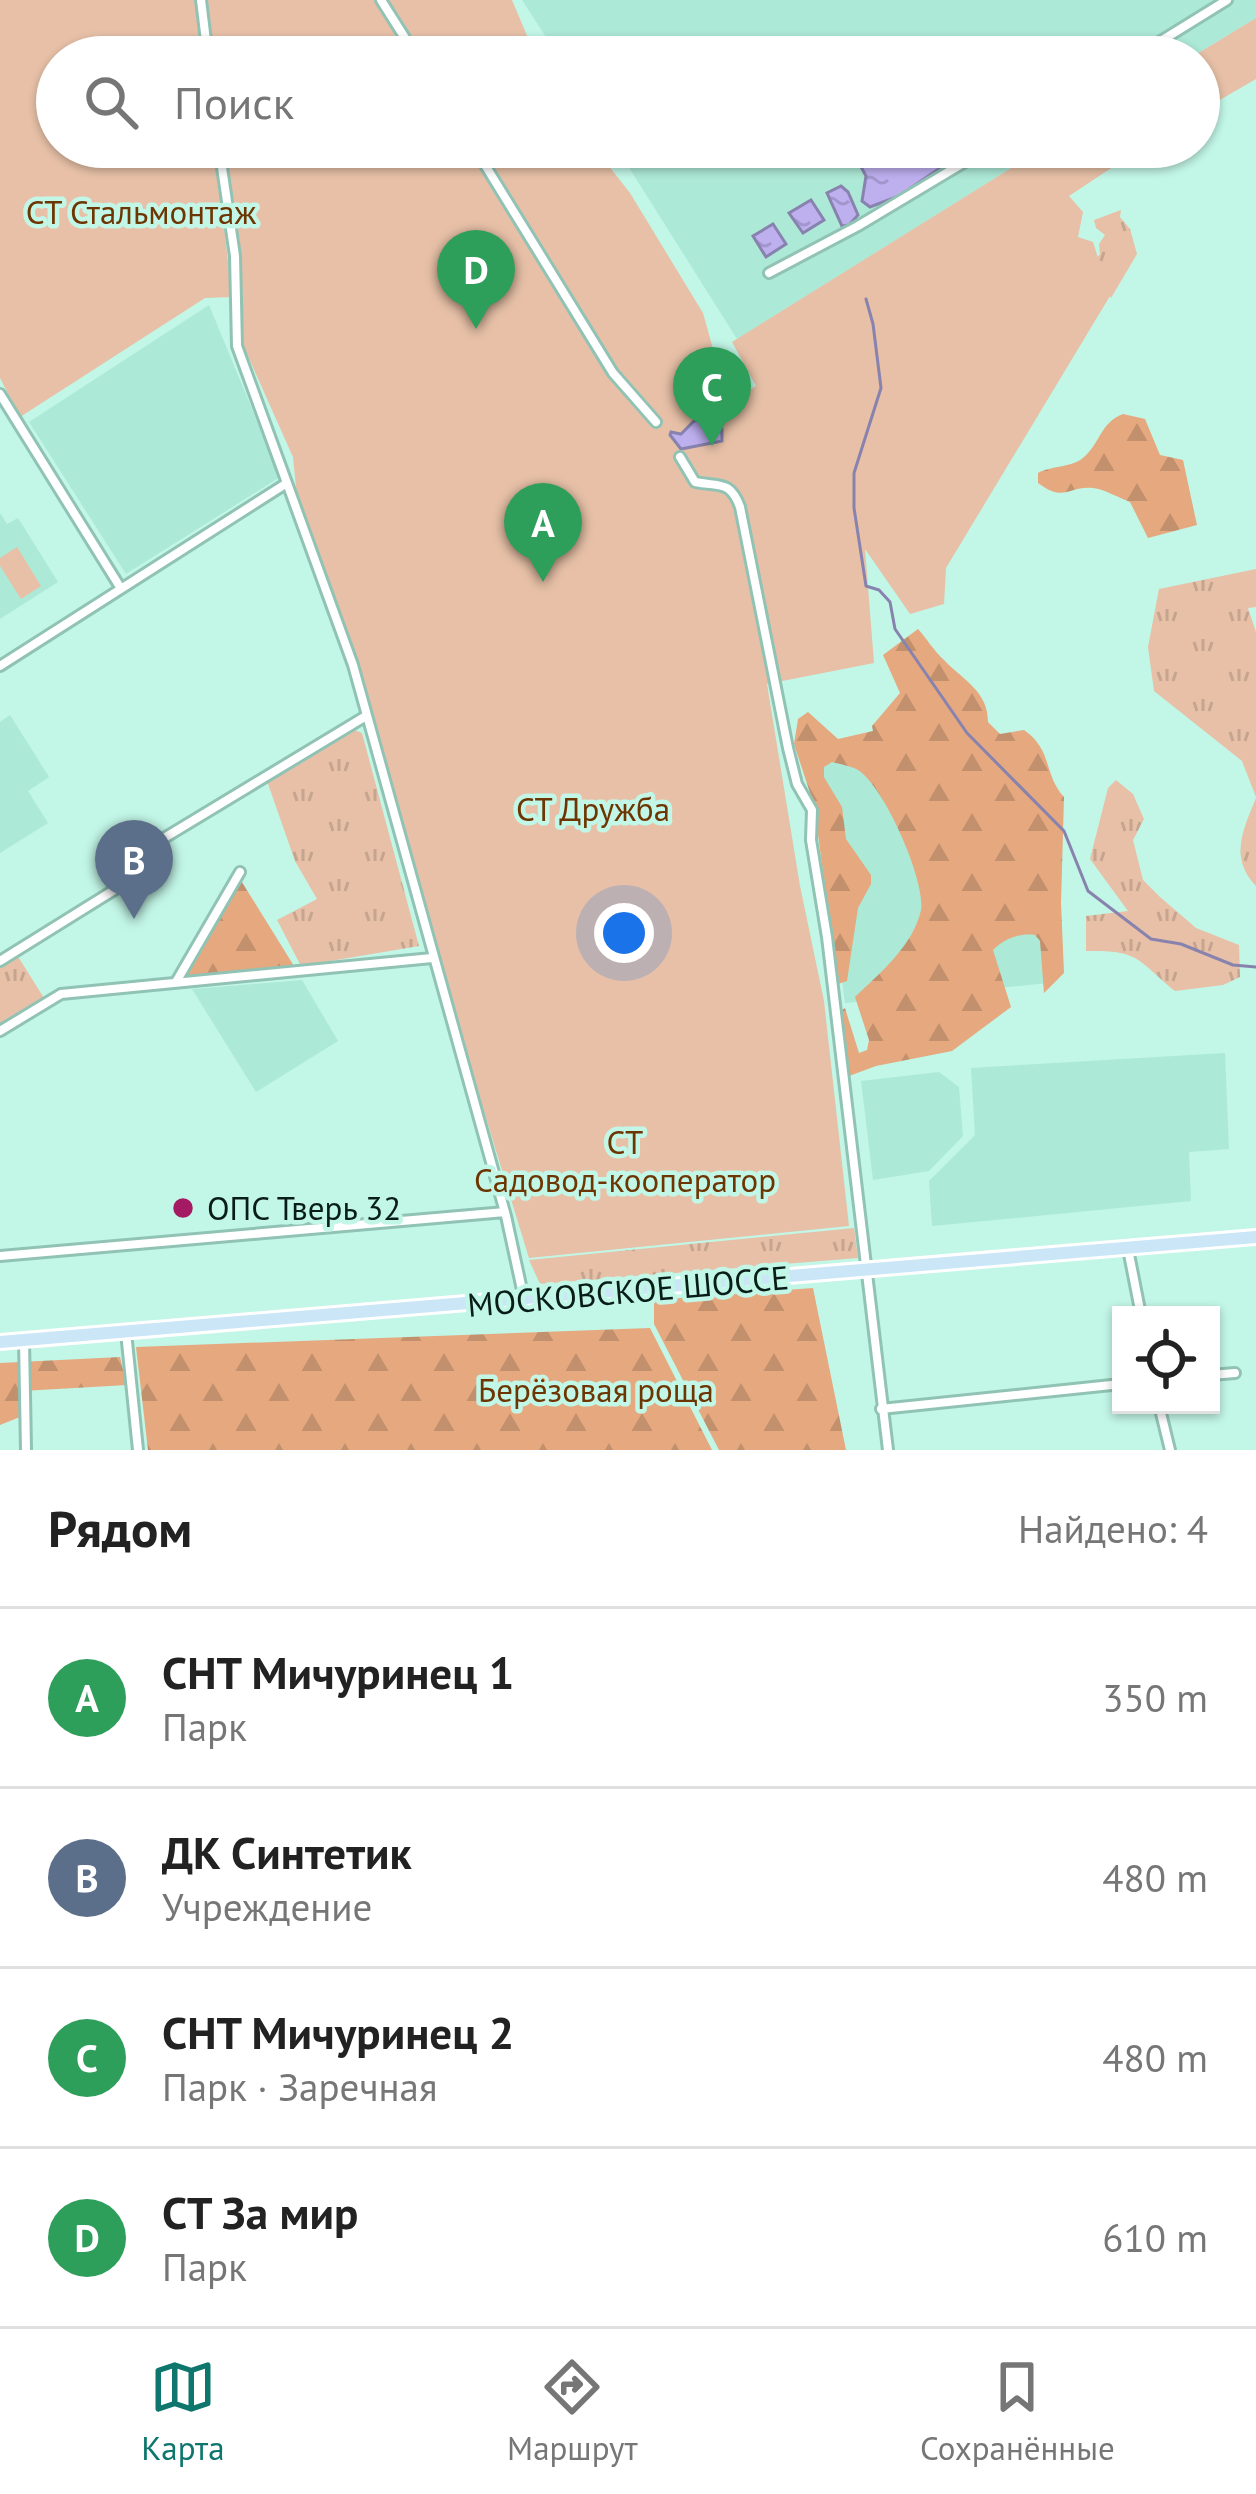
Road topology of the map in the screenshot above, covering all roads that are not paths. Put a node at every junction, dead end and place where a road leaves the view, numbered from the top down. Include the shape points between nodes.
1 (201, 0) edge
2 (381, 0) edge
3 (1227, 0) edge
4 (205, 36) edge
5 (404, 36) edge
6 (1169, 36) edge
7 (222, 168) edge
8 (487, 168) edge
9 (955, 168) edge
10 (769, 273) dead end
11 (0, 394) edge
12 (656, 422) dead end
13 (680, 457) dead end
14 (287, 483) junction
15 (120, 587) junction
16 (0, 666) edge
17 (367, 716) junction
18 (240, 872) dead end
19 (433, 958) junction
20 (0, 962) edge
21 (176, 982) junction
22 (0, 1030) edge
23 (505, 1212) junction
24 (1256, 1238) edge
25 (1128, 1249) junction
26 (0, 1256) edge
27 (867, 1271) junction
28 (524, 1301) junction
29 (1139, 1306) edge
30 (125, 1331) junction
31 (24, 1340) junction
32 (0, 1342) edge
33 (1235, 1373) dead end
34 (1220, 1374) edge
35 (1112, 1385) edge
36 (881, 1408) junction
37 (1162, 1414) edge
38 (26, 1450) edge
39 (138, 1450) edge
40 (888, 1450) edge
41 (1170, 1450) edge

1 - 4 street
2 - 5 street
3 - 6 street
7 - 14 street via 238,346
8 - 12 street via 613,373
9 - 10 street
11 - 15 street
13 - 27 street via 695,482 731,487 797,784 812,810
14 - 15 street
14 - 17 street
15 - 16 street
17 - 19 street
17 - 20 street via 141,851 128,882
18 - 21 street
19 - 21 street
19 - 23 street
21 - 22 street via 61,994
23 - 26 street
23 - 28 street
24 - 25 main road, МОСКОВСКОЕ ШОССЕ
25 - 27 main road, МОСКОВСКОЕ ШОССЕ
25 - 29 street
27 - 28 main road, МОСКОВСКОЕ ШОССЕ
27 - 36 street
28 - 30 main road, МОСКОВСКОЕ ШОССЕ
30 - 31 main road, МОСКОВСКОЕ ШОССЕ
30 - 39 street
31 - 32 main road, МОСКОВСКОЕ ШОССЕ
31 - 38 street
33 - 34 street
35 - 36 street
36 - 40 street
37 - 41 street

